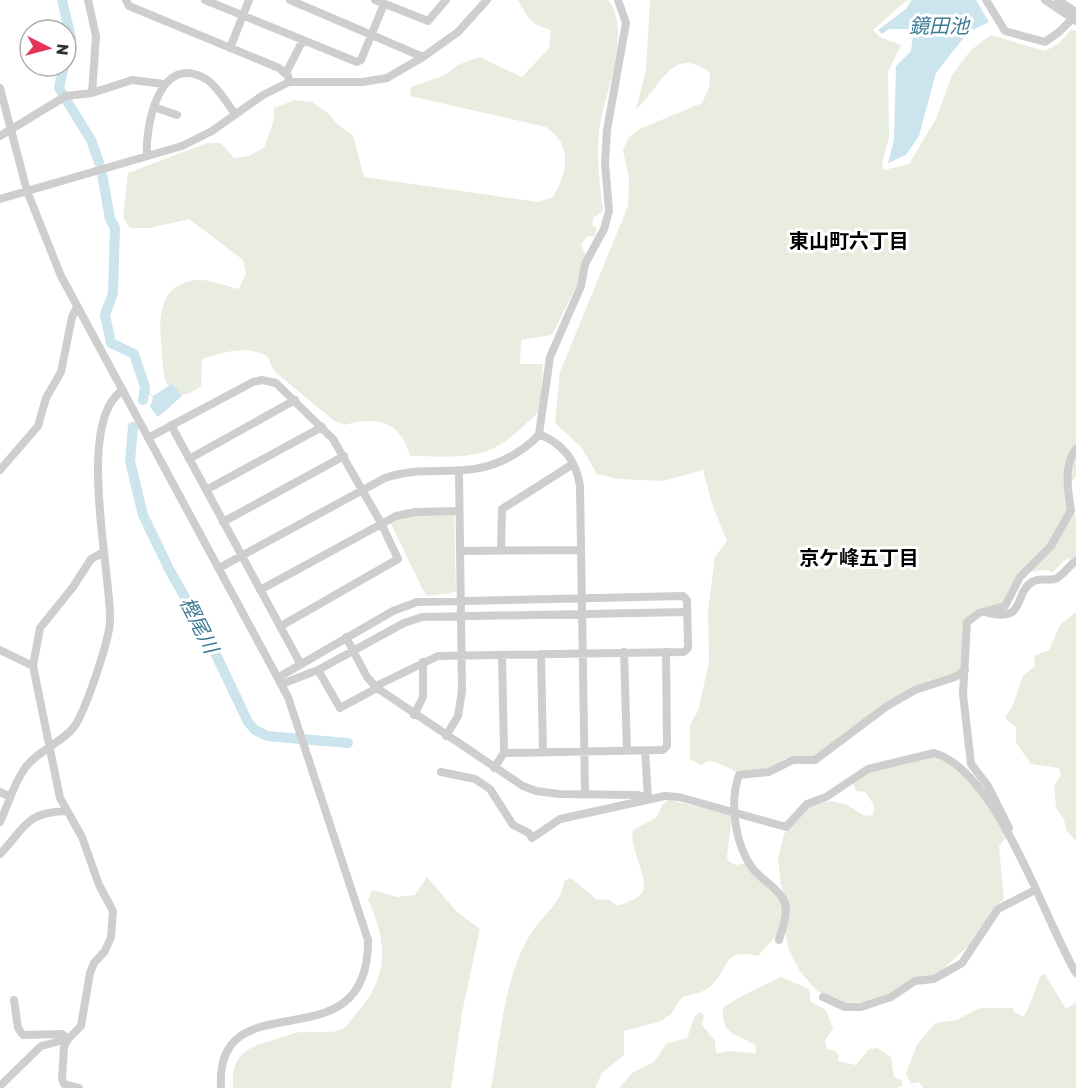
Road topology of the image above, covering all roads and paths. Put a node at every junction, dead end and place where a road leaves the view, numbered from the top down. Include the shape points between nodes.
1 (88, 0) edge
2 (126, 0) edge
3 (205, 0) edge
4 (249, 0) edge
5 (291, 0) edge
6 (375, 0) edge
7 (446, 0) edge
8 (487, 0) edge
9 (618, 0) edge
10 (987, 0) edge
11 (1045, 0) edge
12 (1058, 0) edge
13 (384, 4) junction
14 (1076, 13) edge
15 (243, 15) junction
16 (1076, 21) edge
17 (372, 34) junction
18 (303, 40) junction
19 (230, 48) junction
20 (423, 57) junction
21 (287, 78) junction
22 (164, 84) junction
23 (0, 88) edge
24 (92, 93) junction
25 (154, 108) junction
26 (235, 114) junction
27 (177, 115) dead end
28 (11, 130) junction
29 (0, 136) edge
30 (147, 156) junction
31 (27, 191) junction
32 (0, 199) edge
33 (77, 307) junction
34 (123, 390) junction
35 (295, 400) junction
36 (171, 425) junction
37 (322, 427) junction
38 (539, 434) junction
39 (148, 438) junction
40 (1076, 449) edge
41 (344, 456) junction
42 (189, 459) junction
43 (573, 464) junction
44 (0, 470) edge
45 (459, 472) junction
46 (362, 489) junction
47 (206, 490) junction
48 (459, 511) junction
49 (223, 522) junction
50 (381, 523) junction
51 (581, 550) junction
52 (460, 551) junction
53 (501, 551) junction
54 (104, 552) junction
55 (242, 555) junction
56 (1076, 561) edge
57 (219, 568) junction
58 (260, 590) junction
59 (582, 598) junction
60 (460, 600) junction
61 (687, 612) junction
62 (985, 612) junction
63 (582, 614) junction
64 (460, 615) junction
65 (280, 626) junction
66 (346, 638) junction
67 (0, 650) edge
68 (352, 651) junction
69 (624, 652) junction
70 (666, 652) junction
71 (582, 653) junction
72 (541, 654) junction
73 (462, 655) junction
74 (502, 655) junction
75 (423, 662) junction
76 (300, 663) junction
77 (33, 666) junction
78 (965, 669) junction
79 (318, 670) junction
80 (280, 681) junction
81 (377, 688) junction
82 (414, 715) junction
83 (446, 736) junction
84 (49, 745) junction
85 (627, 751) junction
86 (645, 751) junction
87 (584, 752) junction
88 (504, 753) junction
89 (543, 753) junction
90 (494, 768) junction
91 (441, 772) dead end
92 (0, 792) edge
93 (585, 794) junction
94 (9, 796) junction
95 (648, 798) junction
96 (67, 811) junction
97 (733, 813) junction
98 (0, 822) edge
99 (1009, 837) junction
100 (0, 854) edge
101 (1035, 890) junction
102 (779, 940) dead end
103 (1076, 973) edge
104 (823, 997) dead end
105 (14, 1000) dead end
106 (68, 1039) junction
107 (0, 1086) edge
108 (80, 1088) edge
109 (221, 1088) edge

1 - 24 street via 96,36
2 - 19 street via 129,6
3 - 15 street
4 - 15 street
5 - 17 street
6 - 13 street
7 - 13 street via 428,21
8 - 20 street via 458,32
9 - 38 street via 626,23 607,130 609,211 550,357
10 - 14 street, bridge via 1005,31 1045,42
11 - 16 street
12 - 14 street
13 - 17 street
15 - 18 street
15 - 19 street
17 - 18 street via 357,62
17 - 20 street
18 - 21 street
19 - 21 street via 279,68
20 - 21 street via 376,81
21 - 26 street
22 - 24 street via 132,80
22 - 25 street
22 - 26 street via 179,75 199,76 208,80
23 - 28 street
24 - 28 street via 63,98
25 - 27 street
25 - 30 street via 146,139
26 - 30 street via 202,137
28 - 29 street
28 - 31 street
30 - 31 street
31 - 32 street
31 - 33 street
33 - 34 street
33 - 44 street via 61,372 46,398 38,426
34 - 39 street
34 - 54 street via 109,403 101,434 99,500
35 - 36 street via 276,383 258,380
35 - 37 street
35 - 42 street
36 - 39 street
36 - 42 street
37 - 41 street
37 - 47 street
38 - 43 street via 559,444
38 - 45 street via 502,462
39 - 57 street
40 - 62 street via 1067,490 1071,510 1051,546 1025,572 1005,606
41 - 46 street
41 - 49 street
42 - 47 street
43 - 51 street via 580,486
43 - 53 street via 502,509
45 - 46 street via 395,475
45 - 48 street
46 - 50 street
46 - 55 street
47 - 49 street
48 - 50 street via 406,513
48 - 52 street
49 - 55 street
50 - 58 street
50 - 65 street via 399,557 397,561
51 - 53 street
51 - 59 street
52 - 53 street
52 - 60 street
54 - 77 street via 91,559 40,628
54 - 84 street via 110,632 73,728
55 - 57 street
55 - 58 street
56 - 62 street via 1055,579 1034,581 1026,587 1020,603 1007,614
57 - 80 street
58 - 65 street
59 - 60 street
59 - 61 street via 683,596
59 - 63 street
60 - 64 street
60 - 66 street via 410,604
61 - 63 street
61 - 70 street via 687,650
62 - 78 street via 967,622
63 - 64 street
63 - 71 street
64 - 68 street via 414,619
64 - 73 street
65 - 76 street
66 - 68 street
66 - 76 street
67 - 77 street
68 - 79 street
68 - 81 street
69 - 70 street
69 - 71 street
69 - 85 street
70 - 86 street via 667,746 663,750
71 - 72 street
71 - 87 street
72 - 74 street
72 - 89 street
73 - 74 street
73 - 75 street
73 - 83 street via 460,709
74 - 88 street
75 - 81 street
75 - 82 street via 423,697
76 - 80 street
77 - 84 street
78 - 97 street via 887,706 815,760 793,760 769,772 739,775
78 - 99 street via 963,694 971,764 1004,814
79 - 80 street
79 - 81 street via 340,708
80 - 109 street via 368,940 365,975 342,1006 329,1013 256,1027 235,1039 221,1066
81 - 82 street
82 - 83 street
83 - 90 street
84 - 94 street via 27,766
84 - 96 street via 57,786
85 - 86 street
85 - 87 street
86 - 95 street
87 - 89 street
87 - 93 street
88 - 89 street
88 - 90 street
90 - 93 street via 536,791
91 - 95 street via 475,779 490,789 513,825 529,832 532,838 560,819
92 - 94 street
93 - 95 street
94 - 98 street
95 - 97 street via 674,796
96 - 100 street via 44,812 31,819
96 - 106 street via 113,911 108,945 90,972 81,1026
97 - 99 street via 786,827 807,804 826,797 868,769 934,753 944,755 965,772
97 - 102 street via 747,859 784,900 786,910
99 - 101 street
101 - 103 street
101 - 104 street via 998,909 962,963 934,978 915,981 891,997 861,1007 845,1007
105 - 106 street via 18,1028 23,1035 62,1034
106 - 107 street via 41,1046
106 - 108 street via 62,1079 64,1084

